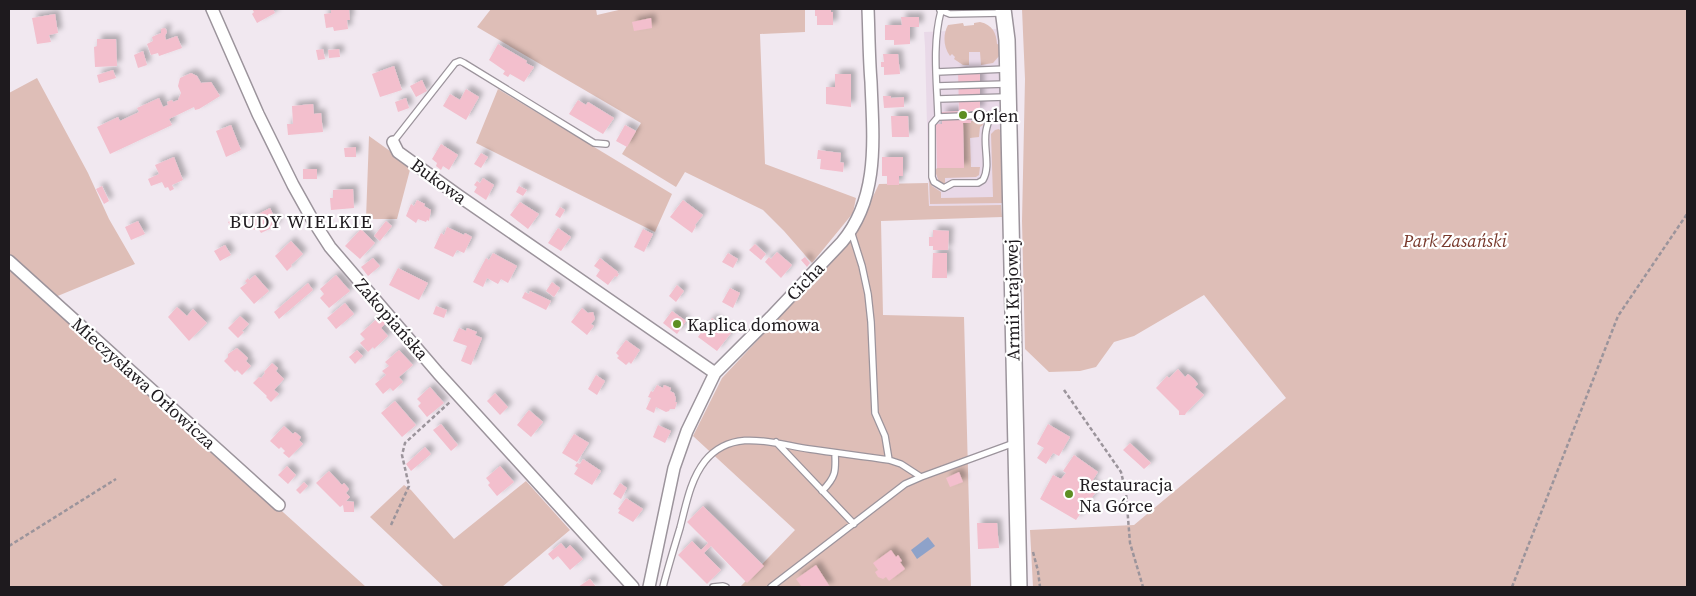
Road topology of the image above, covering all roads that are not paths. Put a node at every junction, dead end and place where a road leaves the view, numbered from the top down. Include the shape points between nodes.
1 (212, 9) edge
2 (868, 9) edge
3 (940, 10) edge
4 (1002, 10) edge
5 (937, 72) junction
6 (1008, 84) junction
7 (937, 86) junction
8 (938, 98) junction
9 (1009, 114) junction
10 (990, 115) junction
11 (938, 117) junction
12 (393, 142) joint
13 (606, 144) dead end
14 (852, 231) junction
15 (9, 261) edge
16 (715, 373) junction
17 (776, 442) junction
18 (1016, 443) junction
19 (835, 453) junction
20 (889, 460) junction
21 (921, 477) junction
22 (822, 490) junction
23 (279, 505) dead end
24 (854, 524) junction
25 (633, 587) edge
26 (649, 587) edge
27 (663, 587) edge
28 (713, 587) edge
29 (726, 587) edge
30 (771, 587) edge
31 (1019, 587) edge

1 - 25 street, Zakopiańska via 258,114 330,248
2 - 14 street, Cicha via 873,152 867,194
3 - 4 lane via 950,14
3 - 5 lane via 936,28
4 - 6 street, Armii Krajowej
5 - 6 lane
5 - 7 lane
6 - 7 lane
6 - 8 lane
6 - 9 street, Armii Krajowej
7 - 8 lane
8 - 11 lane
9 - 10 lane
9 - 18 street, Armii Krajowej
10 - 11 lane
10 - 11 lane via 983,180 953,183 944,188 932,177 932,124
12 - 13 lane, Bukowa via 439,82 455,63 460,62 594,142
12 - 16 street, Bukowa via 398,152 459,196
14 - 16 street, Cicha
14 - 20 lane via 872,322 875,413 885,436
15 - 23 street, Mieczysława Orłowicza
16 - 26 street, Cicha via 687,431 674,468
17 - 19 lane
17 - 22 lane
17 - 27 lane via 740,441 715,451 706,460 693,482
18 - 21 lane
18 - 31 street, Armii Krajowej
19 - 20 lane
19 - 22 lane via 835,474
20 - 21 lane
21 - 24 lane via 905,484
22 - 24 lane
24 - 30 lane
28 - 29 lane

